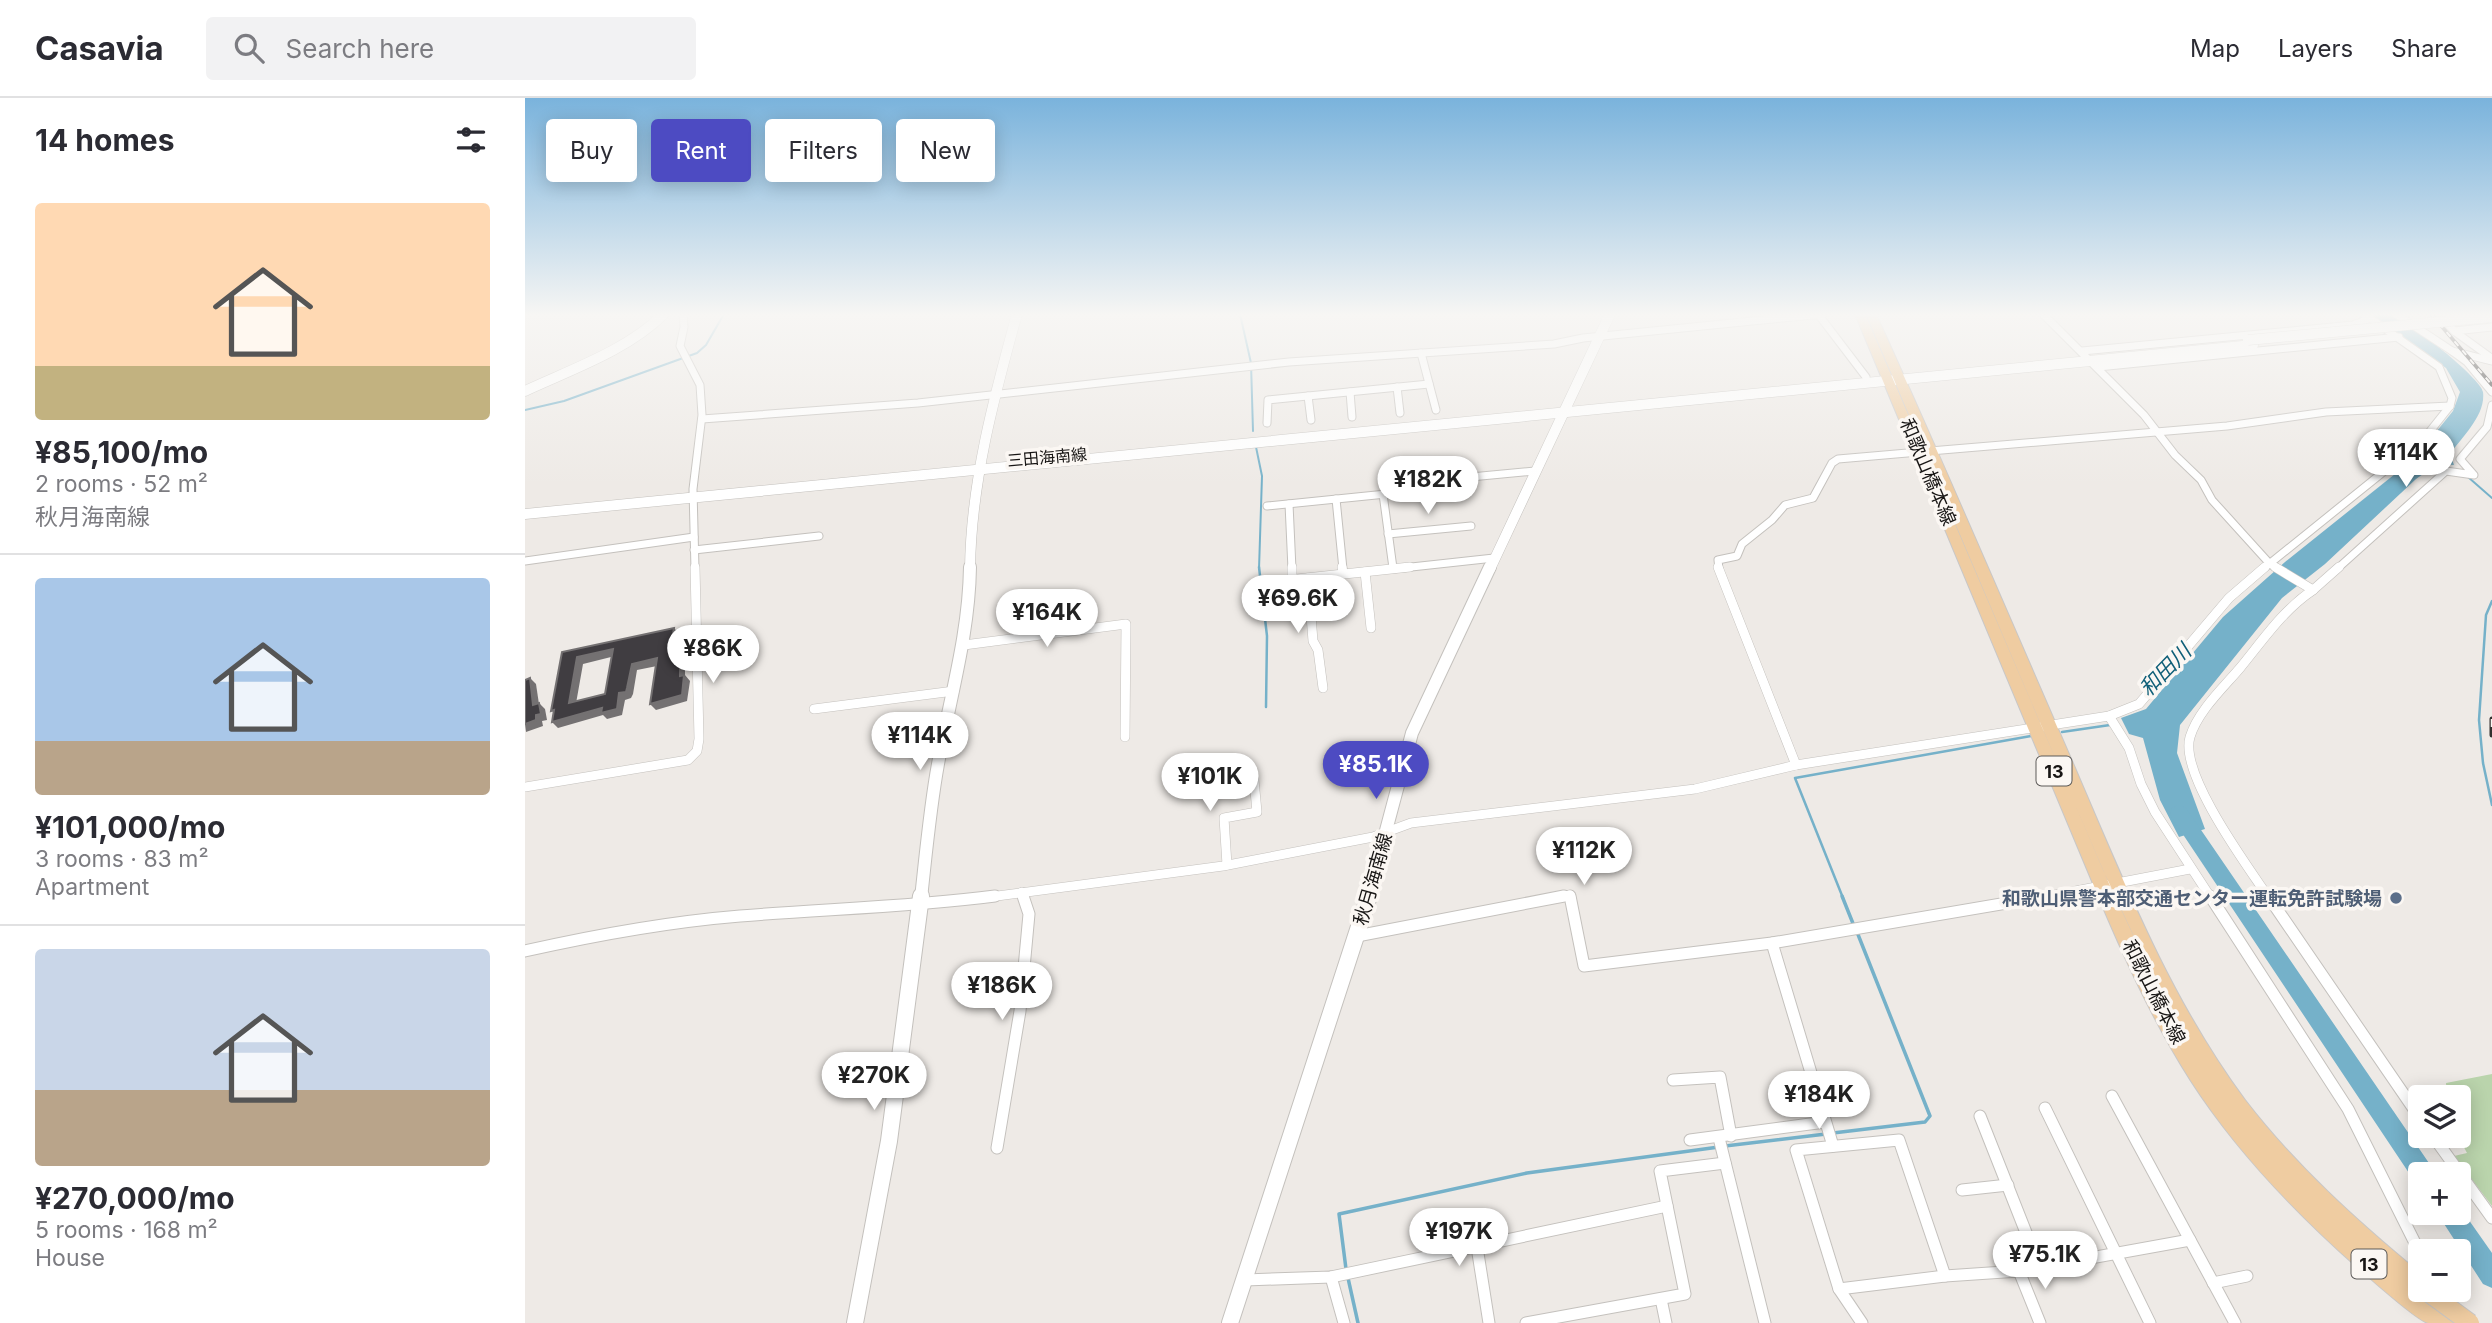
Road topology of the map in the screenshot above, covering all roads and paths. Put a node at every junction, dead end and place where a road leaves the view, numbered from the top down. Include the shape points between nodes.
1 (565, 371) edge
2 (693, 371) edge
3 (1001, 371) edge
4 (1207, 371) edge
5 (1426, 371) edge
6 (1584, 371) edge
7 (1861, 371) edge
8 (1890, 371) edge
9 (1892, 371) edge
10 (1961, 371) edge
11 (2102, 371) edge
12 (2441, 371) edge
13 (2475, 371) edge
14 (1865, 377) junction
15 (1894, 378) junction
16 (1429, 384) junction
17 (1397, 387) junction
18 (525, 391) edge
19 (2492, 391) edge
20 (1350, 392) junction
21 (995, 395) junction
22 (1308, 396) junction
23 (2492, 405) edge
24 (2450, 406) junction
25 (1567, 409) junction
26 (1436, 410) dead end
27 (1400, 413) dead end
28 (1352, 417) dead end
29 (702, 419) junction
30 (1311, 420) dead end
31 (1268, 422) dead end
32 (2157, 432) junction
33 (1925, 452) junction
34 (981, 466) junction
35 (1535, 471) junction
36 (693, 494) junction
37 (1383, 494) junction
38 (1336, 499) junction
39 (1289, 504) junction
40 (1267, 506) dead end
41 (525, 508) edge
42 (525, 514) edge
43 (1471, 526) dead end
44 (1388, 534) junction
45 (819, 536) dead end
46 (694, 537) junction
47 (694, 550) junction
48 (1495, 558) junction
49 (525, 561) edge
50 (2270, 564) junction
51 (1393, 568) junction
52 (1366, 572) junction
53 (1343, 574) junction
54 (1308, 578) junction
55 (1292, 579) junction
56 (1269, 582) dead end
57 (2311, 588) junction
58 (1371, 628) dead end
59 (964, 645) junction
60 (1323, 688) dead end
61 (954, 691) junction
62 (814, 709) dead end
63 (2109, 716) junction
64 (2042, 727) junction
65 (1125, 737) dead end
66 (1796, 765) junction
67 (1254, 780) dead end
68 (525, 787) edge
69 (1388, 830) junction
70 (1227, 865) junction
71 (2190, 869) junction
72 (2110, 884) junction
73 (1022, 892) junction
74 (920, 906) junction
75 (1357, 936) junction
76 (1772, 943) junction
77 (525, 951) edge
78 (1673, 1080) dead end
79 (2112, 1096) dead end
80 (2408, 1100) edge
81 (2045, 1108) dead end
82 (1980, 1116) dead end
83 (1825, 1122) junction
84 (1725, 1137) junction
85 (1690, 1140) dead end
86 (1833, 1146) junction
87 (997, 1148) dead end
88 (2442, 1148) edge
89 (1725, 1163) junction
90 (2008, 1185) junction
91 (1962, 1190) dead end
92 (2306, 1195) junction
93 (1667, 1206) junction
94 (2492, 1218) edge
95 (2413, 1239) edge
96 (2190, 1240) junction
97 (1477, 1247) junction
98 (2117, 1254) junction
99 (2041, 1268) junction
100 (2019, 1271) junction
101 (1945, 1276) junction
102 (2247, 1276) dead end
103 (2408, 1276) edge
104 (1331, 1277) junction
105 (1245, 1280) junction
106 (2213, 1283) junction
107 (1839, 1289) junction
108 (1661, 1298) junction
109 (2441, 1302) edge
110 (2452, 1302) edge
111 (855, 1323) edge
112 (1230, 1323) edge
113 (1344, 1323) edge
114 (1489, 1323) edge
115 (1526, 1323) edge
116 (1666, 1323) edge
117 (1765, 1323) edge
118 (1862, 1323) edge
119 (2040, 1323) edge
120 (2150, 1323) edge
121 (2235, 1323) edge
122 (2444, 1323) edge
123 (2469, 1323) edge

1 - 18 main road
2 - 29 street via 700,385
3 - 21 main road
4 - 21 street
5 - 16 street
6 - 25 main road, 秋月海南線
7 - 14 street
8 - 15 main road, 和歌山橋本線 / 13
9 - 15 main road, 和歌山橋本線 / 13
10 - 15 main road
11 - 32 street
12 - 24 street via 2452,398
13 - 19 street
14 - 15 main road
14 - 25 main road
15 - 25 main road
15 - 33 main road, 和歌山橋本線 / 13
16 - 17 street
16 - 26 street
17 - 20 street
17 - 27 street
20 - 22 street
20 - 28 street
21 - 29 street
21 - 34 main road
22 - 30 street
22 - 31 street via 1268,400
23 - 57 street via 2487,427 2460,459 2474,475 2446,471
24 - 32 street via 2326,412
24 - 50 street via 2423,440
25 - 34 main road, 三田海南線
25 - 35 main road, 秋月海南線
29 - 36 street
32 - 33 street
32 - 50 street
33 - 64 main road, 和歌山橋本線 / 13
33 - 66 street via 1838,459 1813,498 1785,505 1742,544 1737,556 1718,560
34 - 36 main road, 三田海南線
34 - 59 main road via 970,541
35 - 37 street via 1397,484 1396,493
35 - 48 main road, 秋月海南線
36 - 41 main road, 三田海南線
36 - 42 main road, 三田海南線
36 - 46 street
37 - 38 street
37 - 44 street
38 - 39 street
38 - 53 street
39 - 40 street
39 - 55 street
43 - 44 street
44 - 51 street
45 - 47 street
46 - 47 street
46 - 49 street
47 - 68 street via 697,751 688,760
48 - 51 street
48 - 69 main road, 秋月海南線 via 1412,733
50 - 57 street
50 - 63 street via 2229,598 2139,704
51 - 52 street
52 - 53 street
52 - 58 street
53 - 54 street
54 - 55 street
54 - 60 street via 1313,641
55 - 56 street
57 - 80 street via 2292,604 2200,716 2189,739 2193,768 2221,827
59 - 61 main road
59 - 65 street via 1126,624
61 - 62 street
61 - 74 main road via 938,765
63 - 64 street
63 - 71 street via 2129,748 2155,812
64 - 66 street
64 - 72 main road, 和歌山橋本線 / 13
66 - 69 street via 1660,795 1448,817
67 - 70 street via 1257,812 1224,818
69 - 70 street via 1373,837
69 - 75 main road, 秋月海南線
70 - 73 street
71 - 72 street
71 - 95 street via 2348,1110
72 - 76 street
72 - 92 main road, 和歌山橋本線 / 13 via 2160,1009 2199,1075 2238,1129
73 - 74 street
73 - 87 street via 1029,914 1020,1011
74 - 77 street via 739,916 619,930
74 - 111 main road via 889,1141
75 - 76 street via 1570,895 1584,966
75 - 105 main road, 秋月海南線
76 - 83 street
78 - 84 street via 1720,1077
79 - 96 street
81 - 98 street
82 - 90 street
83 - 84 street
83 - 86 street
84 - 85 street
84 - 89 street
86 - 101 street via 1899,1140
86 - 107 street via 1796,1150
88 - 94 street
89 - 93 street via 1660,1171
89 - 117 street
90 - 91 street
90 - 99 street
92 - 103 main road, 和歌山橋本線 / 13
92 - 122 main road, 和歌山橋本線 / 13 via 2372,1267
93 - 97 street
93 - 108 street via 1685,1294
96 - 98 street
96 - 106 street
97 - 104 street
97 - 114 street
98 - 99 street
98 - 120 street
99 - 100 street
100 - 101 street
100 - 119 street
101 - 107 street
102 - 106 street
104 - 105 street
104 - 113 street
105 - 112 main road, 秋月海南線
106 - 121 street
107 - 118 street
108 - 115 street
108 - 116 street
109 - 123 main road, bridge
110 - 123 street

